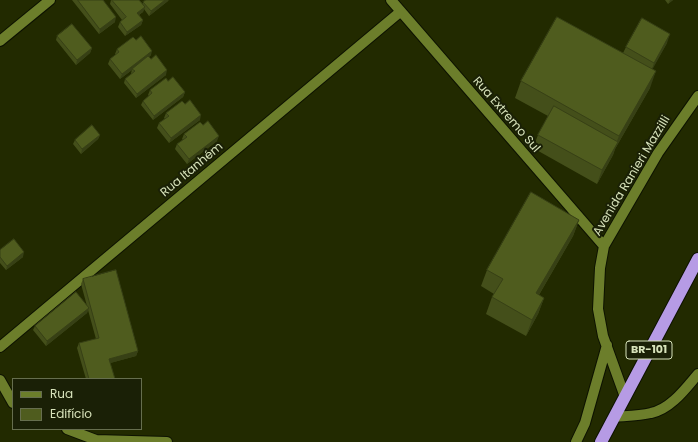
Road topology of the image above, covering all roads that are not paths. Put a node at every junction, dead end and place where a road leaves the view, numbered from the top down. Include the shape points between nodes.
1 (50, 0) edge
2 (391, 0) edge
3 (400, 12) junction
4 (0, 41) edge
5 (698, 96) edge
6 (604, 246) junction
7 (698, 259) edge
8 (607, 345) junction
9 (0, 347) edge
10 (698, 374) edge
11 (0, 380) edge
12 (0, 395) edge
13 (625, 397) junction
14 (12, 401) edge
15 (12, 402) edge
16 (614, 417) junction
17 (70, 430) edge
18 (168, 442) edge
19 (576, 442) edge
20 (601, 442) edge

1 - 4 street
2 - 3 street, Rua Extremo Sul
3 - 6 street, Rua Extremo Sul
3 - 9 street, Rua Itanhém
5 - 6 street, Avenida Ranieri Mazzilli via 658,153
6 - 8 street, Avenida Ranieri Mazzilli via 598,309
7 - 13 highway, BR-101
8 - 13 street, Avenida Ranieri Mazzilli
8 - 19 street, Avenida Ranieri Mazzilli via 585,423
10 - 16 street via 671,403 653,413
11 - 14 street
12 - 15 street
13 - 16 highway, BR-101
16 - 20 highway, BR-101
17 - 18 street via 96,440

